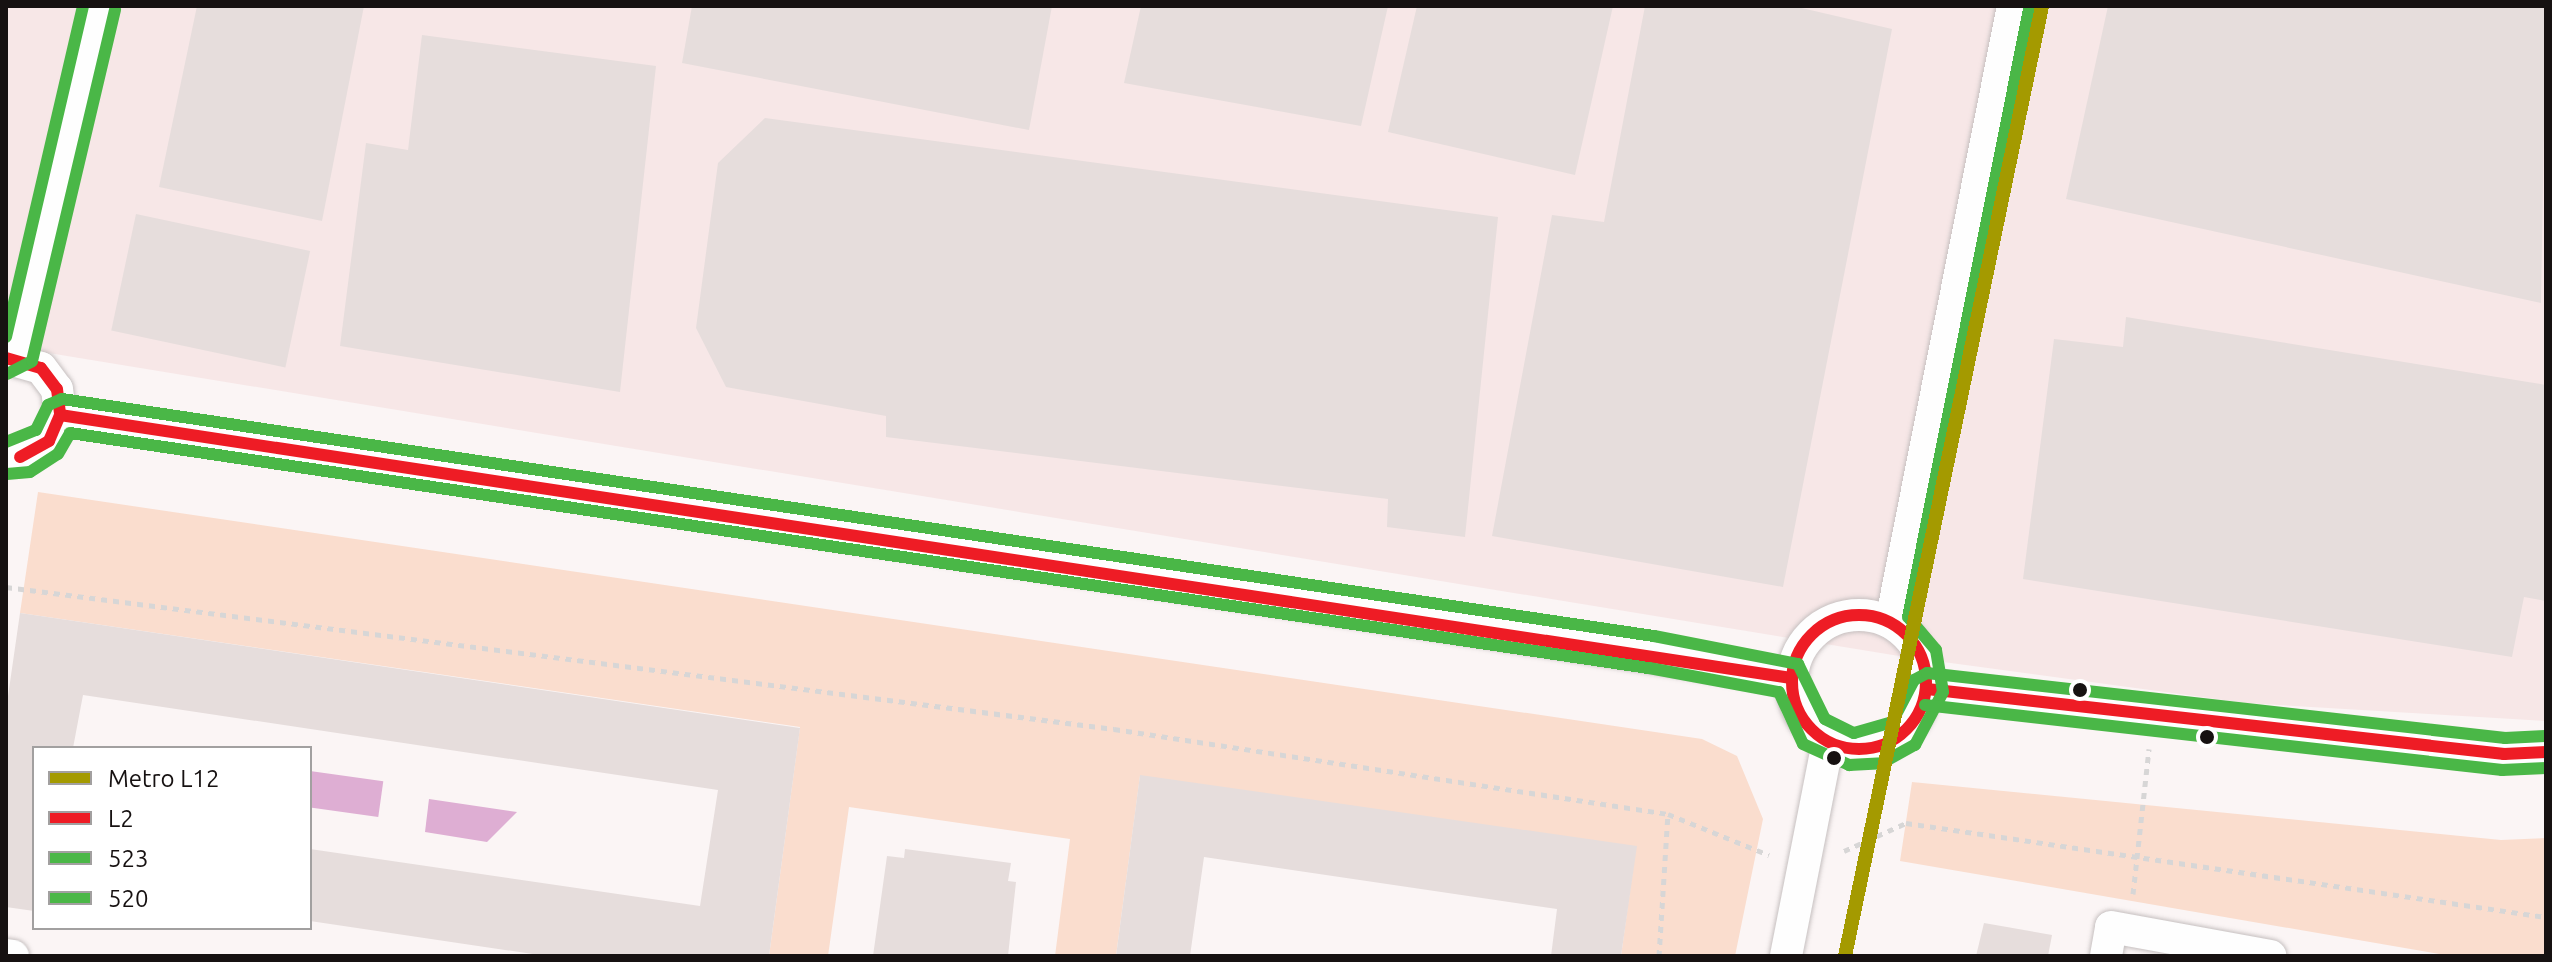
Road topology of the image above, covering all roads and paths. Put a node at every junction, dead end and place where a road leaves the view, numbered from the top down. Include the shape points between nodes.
1 (99, 6) edge
2 (2013, 6) edge
3 (12, 358) edge
4 (60, 415) junction
5 (6, 458) edge
6 (6, 587) edge
7 (1891, 622) junction
8 (1791, 678) junction
9 (1927, 689) junction
10 (2153, 713) junction
11 (1828, 742) junction
12 (2546, 752) edge
13 (1668, 814) junction
14 (2139, 855) junction
15 (1803, 869) junction
16 (2546, 917) edge
17 (2115, 938) edge
18 (6, 955) edge
19 (13, 956) edge
20 (1659, 956) edge
21 (1786, 956) edge
22 (2270, 956) edge

1 - 3 street
2 - 7 street
3 - 4 street via 41,368 57,389
4 - 5 street via 49,441 24,457
4 - 8 street
6 - 13 path via 1114,729
7 - 8 street via 1838,618 1799,651
7 - 9 street via 1922,657
8 - 11 street via 1800,715
9 - 10 street
9 - 11 street via 1903,735 1853,750
10 - 12 street via 2504,754
10 - 14 path
11 - 15 street
13 - 15 path
13 - 20 path
14 - 15 path via 1906,823
14 - 16 path
14 - 17 path
15 - 21 street
17 - 22 street
18 - 19 street

